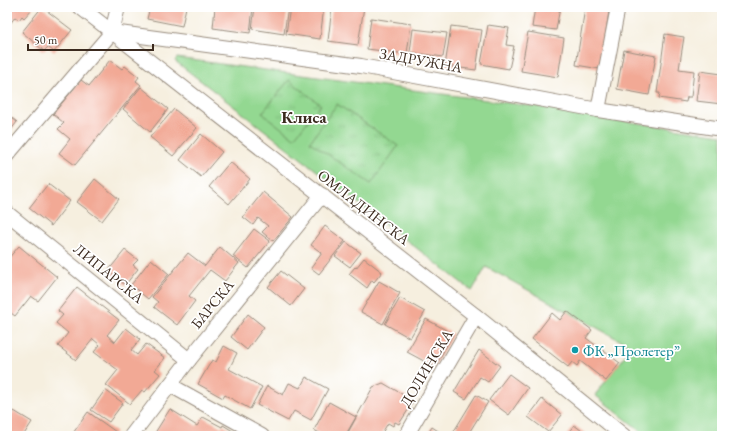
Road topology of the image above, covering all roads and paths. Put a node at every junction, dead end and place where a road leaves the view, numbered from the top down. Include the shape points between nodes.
1 (80, 7) edge
2 (118, 7) edge
3 (618, 7) edge
4 (112, 32) junction
5 (598, 110) junction
6 (722, 129) edge
7 (7, 155) edge
8 (322, 195) junction
9 (7, 213) edge
10 (476, 316) junction
11 (189, 360) junction
12 (170, 385) junction
13 (131, 436) edge
14 (262, 436) edge
15 (406, 436) edge
16 (624, 436) edge

1 - 4 street, ОМЛАДИНСКА
2 - 4 street
3 - 5 street
4 - 5 street, ЗАДРУЖНА via 361,66
4 - 7 street
4 - 8 street, ОМЛАДИНСКА
5 - 6 street, ЗАДРУЖНА
8 - 10 street, ОМЛАДИНСКА
8 - 11 street, БАРСКА
9 - 11 street, ЛИПАРСКА
10 - 15 street, ДОЛИНСКА
10 - 16 street, ОМЛАДИНСКА
11 - 12 street, БАРСКА
12 - 13 street, БАРСКА
12 - 14 street

